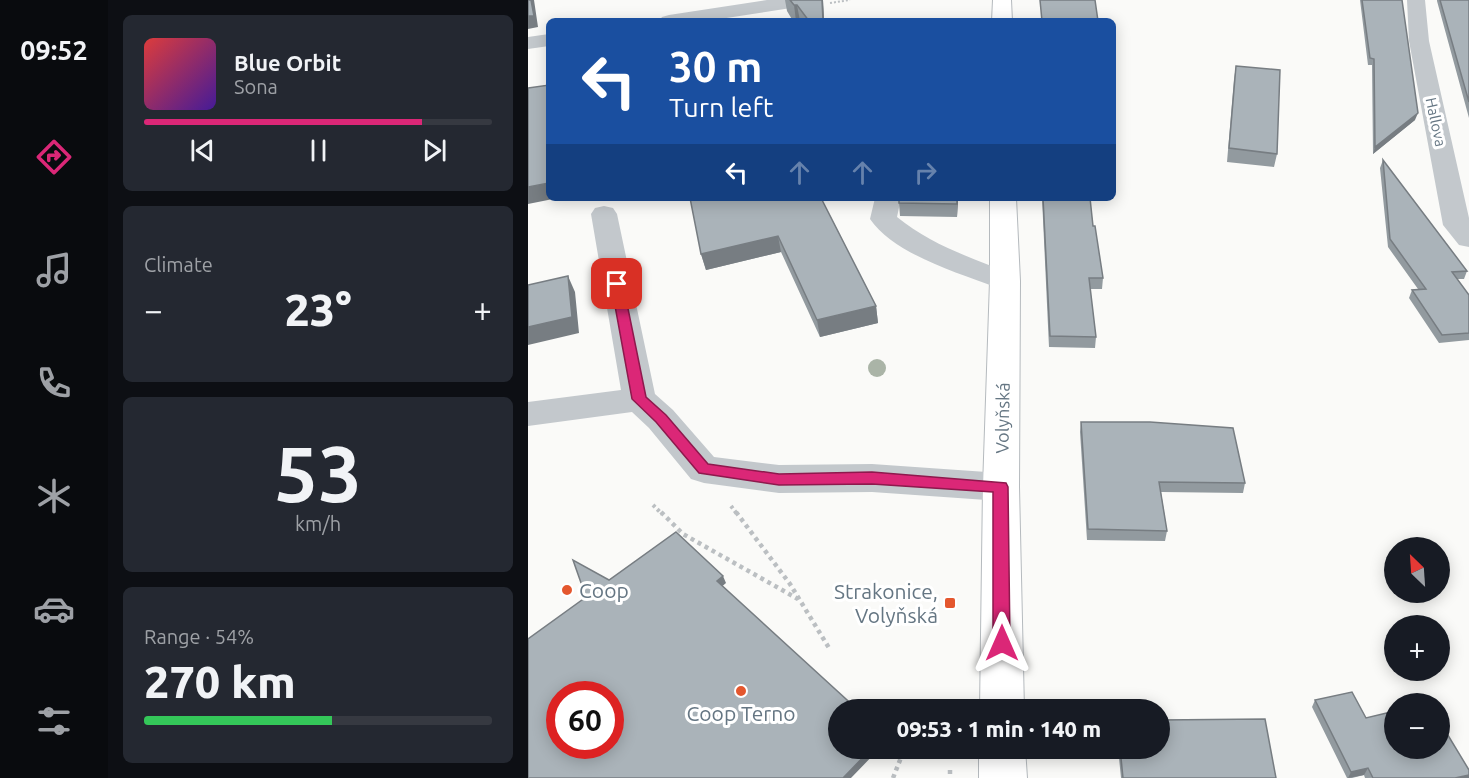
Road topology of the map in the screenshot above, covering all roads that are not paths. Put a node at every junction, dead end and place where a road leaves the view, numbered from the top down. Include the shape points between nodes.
1 (804, 0) edge
2 (1002, 0) edge
3 (1416, 0) edge
4 (693, 18) edge
5 (1002, 18) edge
6 (546, 40) edge
7 (528, 43) edge
8 (887, 201) edge
9 (1003, 201) edge
10 (604, 214) dead end
11 (1469, 239) edge
12 (1005, 281) junction
13 (639, 399) junction
14 (528, 414) edge
15 (1001, 487) junction
16 (1002, 699) edge
17 (1002, 759) edge
18 (1003, 778) edge

1 - 4 street
2 - 5 main road
3 - 11 street, Hallova via 1419,41 1457,225
6 - 7 street
8 - 12 street via 884,219 900,235
9 - 12 main road, Volyňská
10 - 13 street
12 - 15 main road, Volyňská
13 - 14 street
13 - 15 street via 704,469 779,479 872,478
15 - 16 main road, Volyňská
17 - 18 main road

